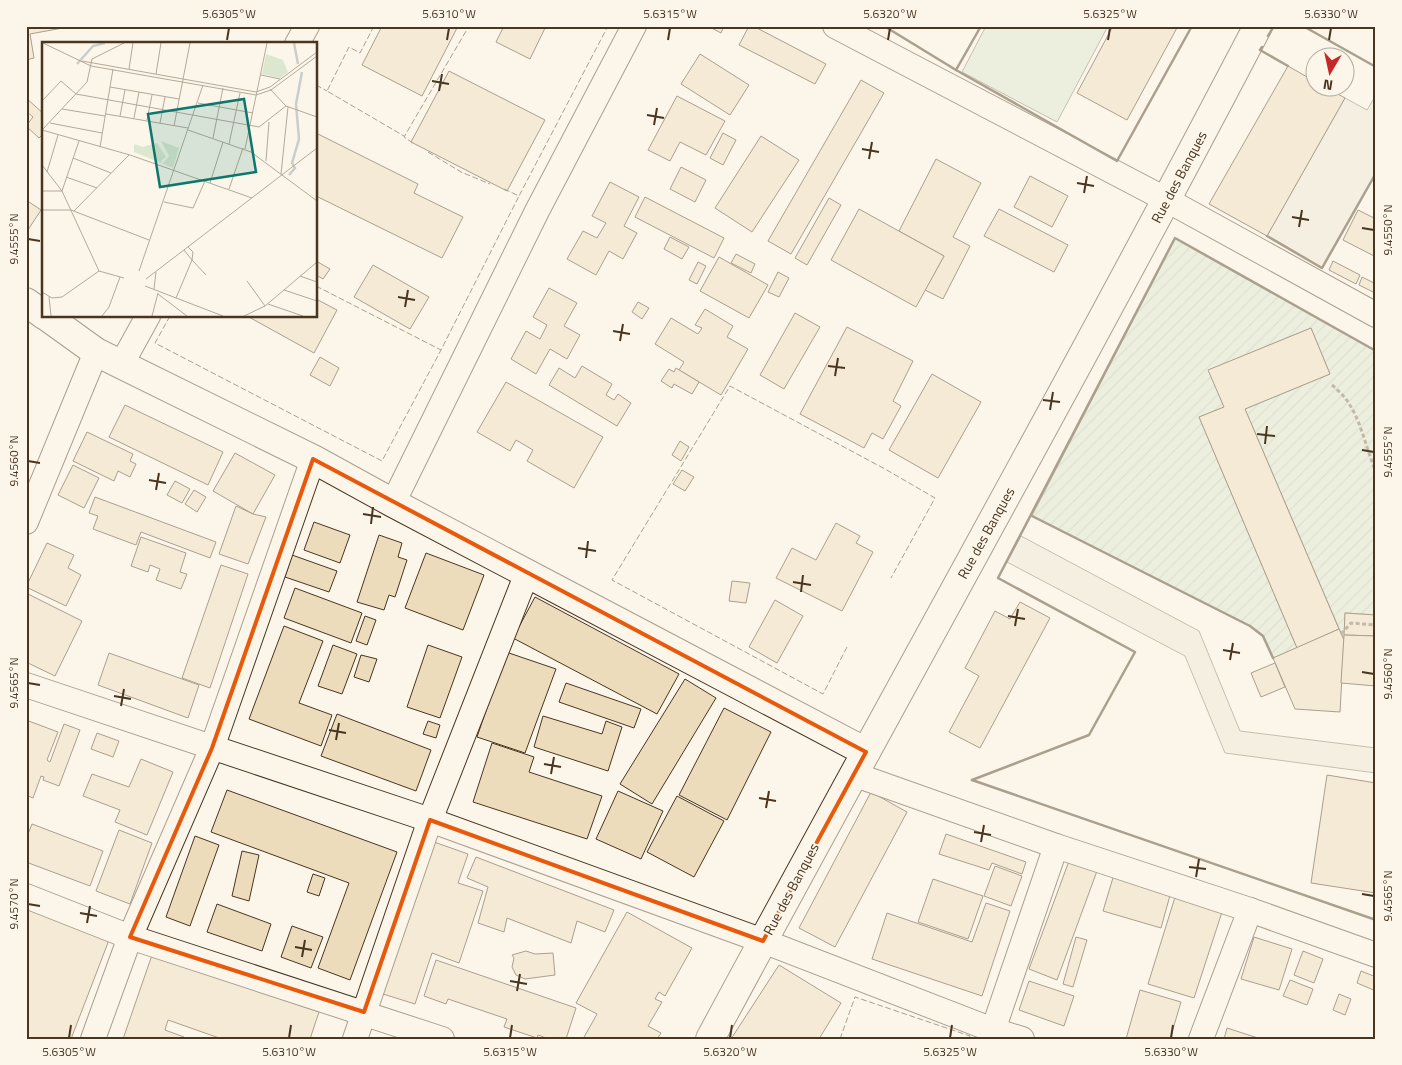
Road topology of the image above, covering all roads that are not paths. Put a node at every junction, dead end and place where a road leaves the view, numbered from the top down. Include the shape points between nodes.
1 (307, 26) edge
2 (634, 26) edge
3 (835, 26) edge
4 (1258, 26) edge
5 (298, 42) edge
6 (1167, 200) junction
7 (26, 302) edge
8 (42, 313) edge
9 (1376, 316) edge
10 (49, 318) edge
11 (147, 318) edge
12 (96, 352) junction
13 (121, 365) junction
14 (313, 459) junction
15 (393, 502) junction
16 (26, 522) edge
17 (527, 573) junction
18 (26, 684) edge
19 (212, 748) junction
20 (859, 763) junction
21 (430, 820) junction
22 (1056, 846) junction
23 (26, 896) edge
24 (1250, 910) junction
25 (130, 937) junction
26 (763, 941) junction
27 (1376, 954) edge
28 (364, 1012) junction
29 (992, 1034) edge
30 (92, 1039) edge
31 (355, 1039) edge
32 (442, 1039) edge
33 (710, 1039) edge
34 (1022, 1039) edge
35 (1201, 1039) edge

1 - 5 street
2 - 15 street via 537,211
3 - 6 street
4 - 6 main road, Rue des Banques
6 - 9 street
6 - 20 main road, Rue des Banques
7 - 8 main road
10 - 12 main road
11 - 13 street
12 - 13 main road
12 - 16 street
13 - 14 main road
14 - 15 main road
14 - 19 street
15 - 17 main road
17 - 20 main road
17 - 21 street
18 - 19 street
19 - 21 street
19 - 25 street
20 - 22 street
20 - 26 main road, Rue des Banques
21 - 26 street
21 - 28 street
22 - 24 street
22 - 29 street
23 - 25 street
24 - 27 street
24 - 35 street
25 - 28 street
25 - 30 street
26 - 29 street
26 - 33 main road, Rue des Banques
28 - 31 street
28 - 32 street
29 - 34 street

